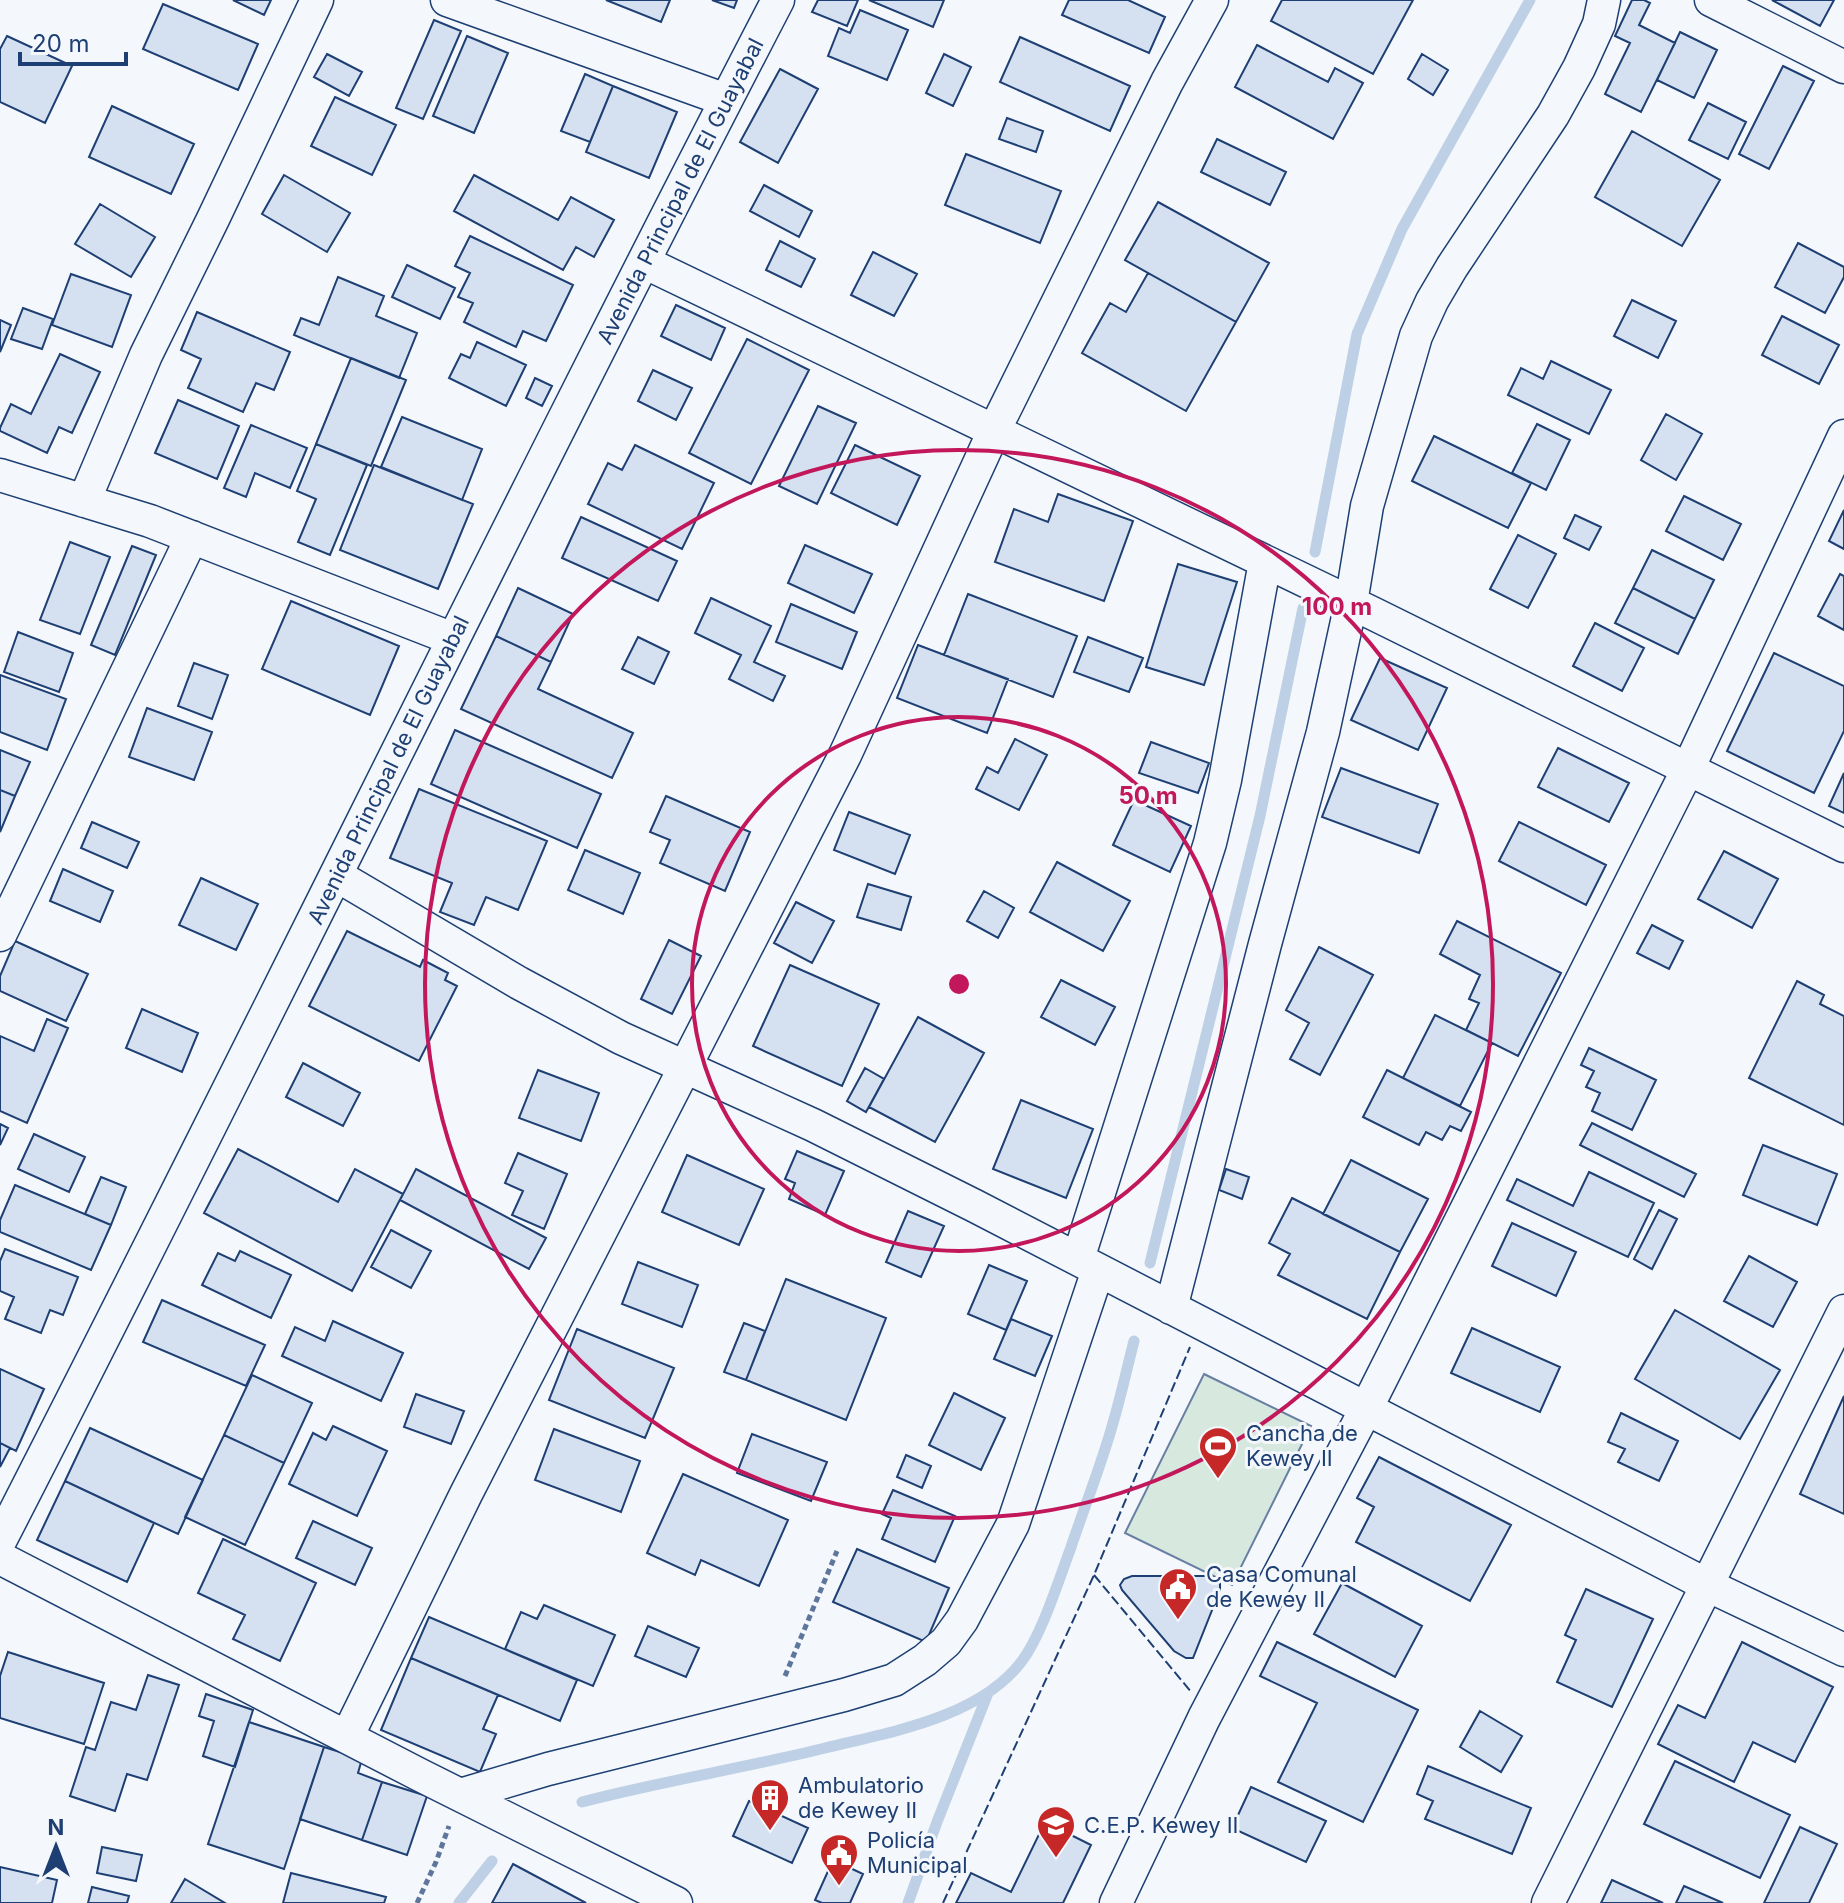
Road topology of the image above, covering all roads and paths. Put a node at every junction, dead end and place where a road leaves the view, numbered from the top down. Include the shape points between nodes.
1 (317, 0) edge
2 (447, 0) edge
3 (778, 0) edge
4 (1212, 0) edge
5 (1604, 0) edge
6 (1711, 0) edge
7 (1844, 67) edge
8 (726, 100) junction
9 (644, 262) junction
10 (994, 431) junction
11 (1844, 436) edge
12 (0, 475) edge
13 (84, 501) junction
14 (192, 537) junction
15 (1265, 562) junction
16 (1351, 603) junction
17 (453, 639) junction
18 (1688, 769) junction
19 (1844, 846) edge
20 (336, 875) junction
21 (0, 935) edge
22 (685, 1066) junction
23 (1088, 1265) junction
24 (1171, 1308) junction
25 (1844, 1311) edge
26 (1366, 1409) junction
27 (1, 1541) edge
28 (837, 1551) dead end
29 (1707, 1585) junction
30 (1844, 1650) edge
31 (770, 1713) junction
32 (347, 1737) junction
33 (460, 1795) junction
34 (417, 1903) edge
35 (676, 1903) edge
36 (1116, 1903) edge
37 (1548, 1903) edge

1 - 13 street via 146,355
2 - 8 street
3 - 8 street, Avenida Principal de El Guayabal
4 - 10 street
5 - 16 street via 1579,68 1452,267 1416,336 1367,506
6 - 7 street
8 - 9 street, Avenida Principal de El Guayabal
9 - 10 street
9 - 17 street, Avenida Principal de El Guayabal
10 - 15 street
10 - 22 street via 845,755
11 - 18 street
12 - 13 street
13 - 14 street
14 - 17 street
14 - 21 street
15 - 16 street
15 - 23 street via 1210,843
16 - 18 street
16 - 24 street via 1323,732
17 - 20 street, Avenida Principal de El Guayabal
18 - 19 street
18 - 26 street
20 - 22 street via 519,983
20 - 27 street, Avenida Principal de El Guayabal
22 - 23 street
22 - 32 street
23 - 24 street
23 - 31 street via 1013,1524 962,1620 946,1642 894,1680
24 - 26 street
25 - 29 street
26 - 29 street
26 - 36 street via 1204,1718
27 - 32 street
28 - 31 path
29 - 30 street
29 - 37 street
31 - 33 street
32 - 33 street
33 - 34 path
33 - 35 street

